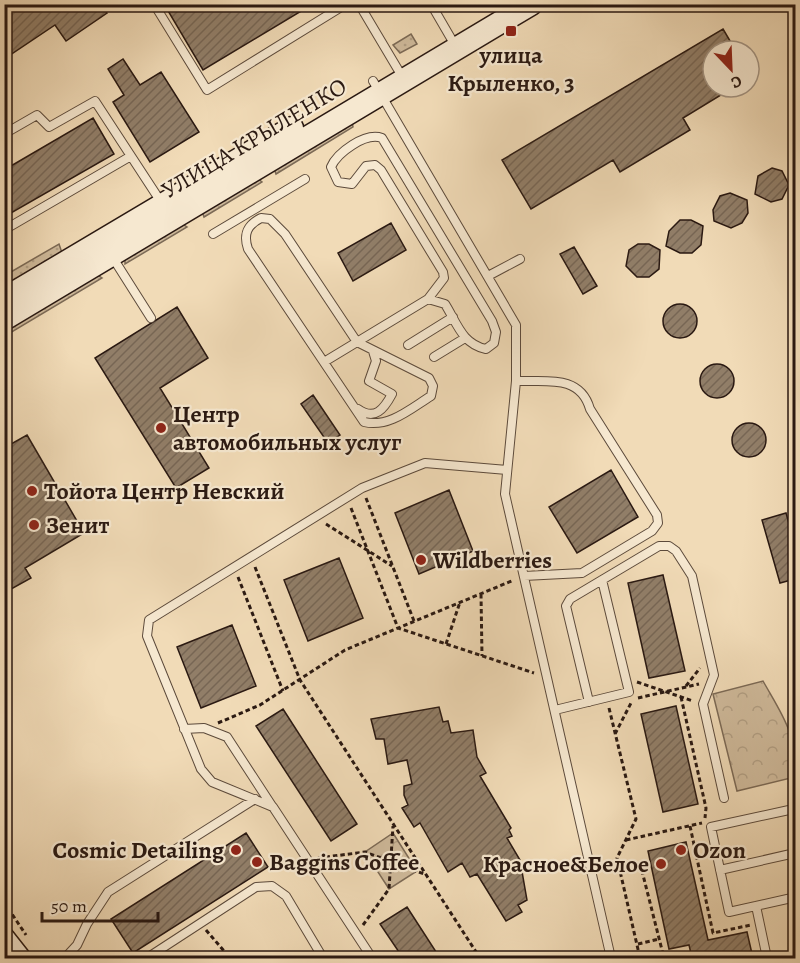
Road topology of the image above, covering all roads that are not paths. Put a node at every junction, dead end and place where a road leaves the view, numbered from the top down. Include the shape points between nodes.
1 (154, 4) edge
2 (346, 4) edge
3 (359, 4) edge
4 (431, 4) edge
5 (500, 4) edge
6 (531, 4) edge
7 (453, 42) junction
8 (400, 73) junction
9 (377, 87) junction
10 (4, 134) edge
11 (131, 156) junction
12 (305, 179) dead end
13 (167, 212) junction
14 (4, 230) edge
15 (213, 234) dead end
16 (111, 255) junction
17 (520, 259) dead end
18 (488, 276) junction
19 (4, 299) edge
20 (428, 299) junction
21 (453, 316) junction
22 (151, 318) dead end
23 (4, 319) edge
24 (465, 338) junction
25 (357, 342) junction
26 (408, 345) dead end
27 (373, 351) junction
28 (434, 357) dead end
29 (324, 362) junction
30 (516, 381) junction
31 (351, 404) junction
32 (507, 470) junction
33 (524, 576) junction
34 (602, 580) junction
35 (589, 702) junction
36 (555, 710) junction
37 (184, 729) junction
38 (724, 798) dead end
39 (255, 799) junction
40 (273, 807) junction
41 (789, 810) dead end
42 (795, 853) edge
43 (720, 870) junction
44 (795, 897) edge
45 (756, 906) junction
46 (4, 939) edge
47 (24, 949) edge
48 (65, 958) edge
49 (147, 958) edge
50 (323, 958) edge
51 (372, 958) edge
52 (611, 958) edge
53 (767, 958) edge

1 - 2 lane via 207,90
3 - 8 lane
4 - 7 lane
5 - 7 street, УЛИЦА КРЫЛЕНКО
6 - 7 street, УЛИЦА КРЫЛЕНКО
7 - 8 street, УЛИЦА КРЫЛЕНКО
8 - 9 street, УЛИЦА КРЫЛЕНКО
9 - 13 street, УЛИЦА КРЫЛЕНКО
9 - 18 lane
10 - 11 lane via 37,115 49,127 95,101
11 - 13 lane
11 - 14 lane
12 - 15 lane
13 - 16 street, УЛИЦА КРЫЛЕНКО
13 - 19 street, УЛИЦА КРЫЛЕНКО
16 - 22 lane
16 - 23 street, УЛИЦА КРЫЛЕНКО
17 - 18 lane
18 - 30 lane via 516,325
20 - 21 lane via 445,304
20 - 24 lane via 441,285 443,272 381,170 375,165 366,166 352,184 338,182 334,176 331,167 335,159 368,137 382,138 496,332 494,344 486,349 473,346
20 - 25 lane
21 - 24 lane
21 - 26 lane
24 - 28 lane
25 - 27 lane
25 - 29 lane
25 - 29 lane via 279,225 270,219 253,222 244,238 248,249
27 - 31 lane via 376,361 369,381 392,394 377,414 366,414
27 - 31 lane via 429,378 433,386 431,396 389,422 376,425 364,422
29 - 31 lane
30 - 32 lane
30 - 33 lane via 576,386 586,396 590,409 657,515 658,523 652,531 582,573
32 - 33 lane via 505,494
32 - 37 lane via 425,463 362,488 149,620 147,636
33 - 36 lane
34 - 35 lane via 570,599 566,606
34 - 35 lane via 629,692
34 - 38 lane via 659,546 676,551 692,576 714,675 703,704
35 - 36 lane
36 - 52 lane
37 - 39 lane via 201,769 212,782
37 - 40 lane via 204,728 227,737
39 - 40 lane
39 - 48 lane via 108,892
40 - 51 lane
41 - 43 lane via 711,827
42 - 43 lane
43 - 45 lane via 729,912
44 - 45 lane
45 - 53 lane
46 - 47 street
49 - 50 lane via 256,887 272,886 286,896

